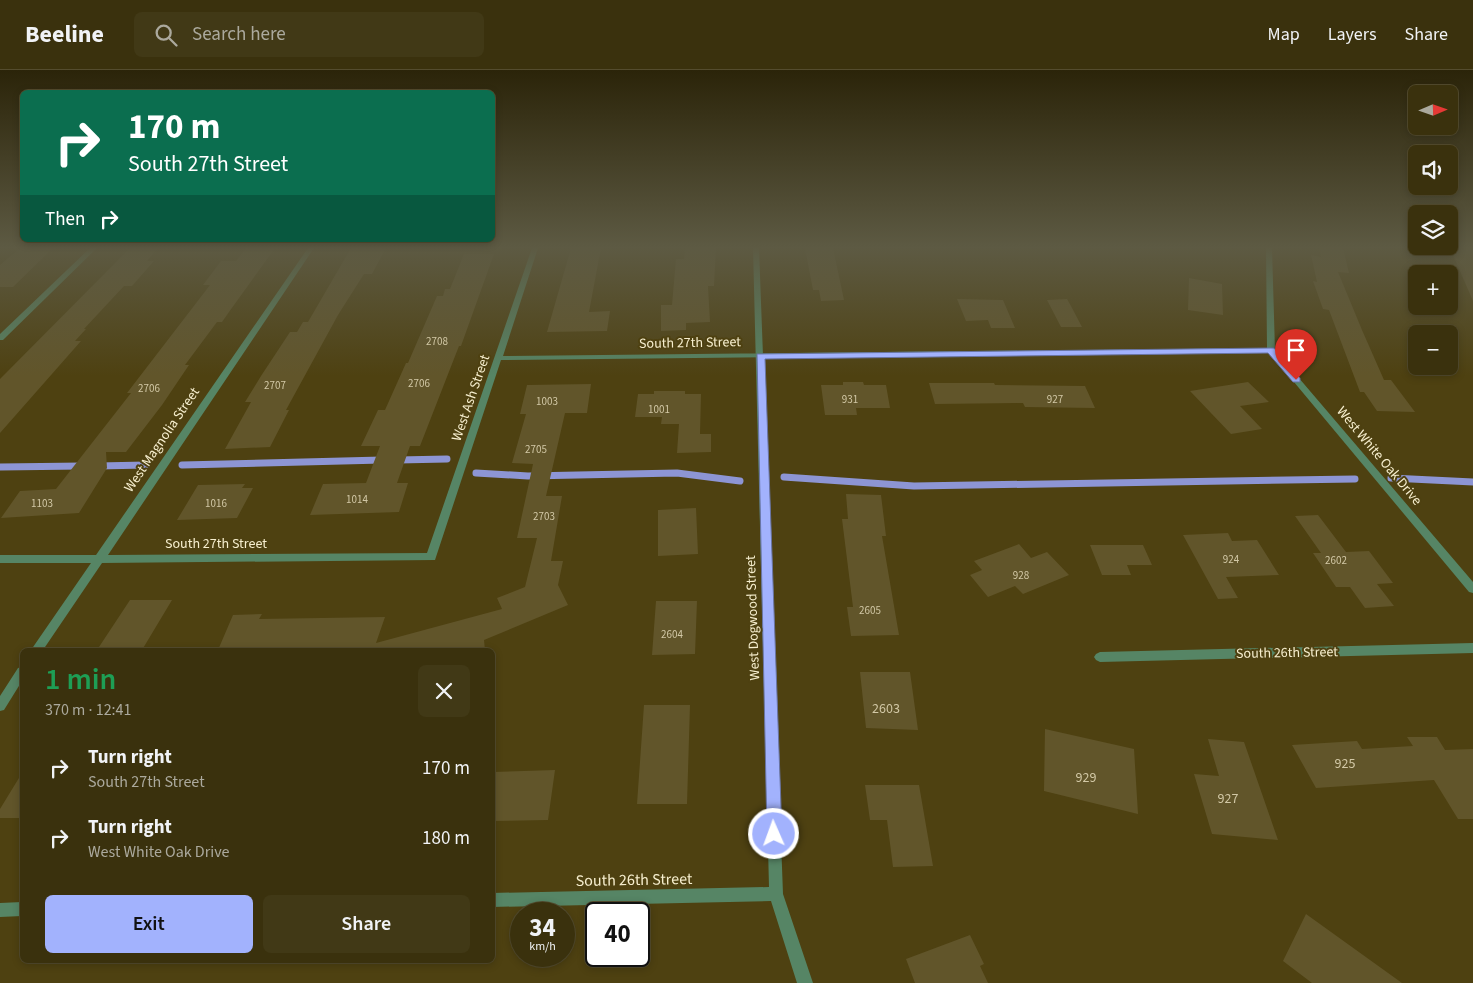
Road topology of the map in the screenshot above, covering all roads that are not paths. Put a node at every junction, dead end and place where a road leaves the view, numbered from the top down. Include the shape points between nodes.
1 (49, 291) edge
2 (282, 291) edge
3 (521, 291) edge
4 (758, 291) edge
5 (1270, 291) edge
6 (0, 338) edge
7 (1271, 350) junction
8 (760, 356) junction
9 (499, 358) junction
10 (431, 557) joint
11 (100, 558) junction
12 (0, 559) edge
13 (1473, 589) edge
14 (39, 648) edge
15 (1473, 648) edge
16 (1100, 657) dead end
17 (20, 675) edge
18 (0, 706) edge
19 (776, 894) junction
20 (495, 900) edge
21 (0, 910) edge
22 (20, 910) edge
23 (805, 983) edge

1 - 6 street
2 - 11 street, West Magnolia Street
3 - 9 street, West Ash Street
4 - 8 street, West Dogwood Street
5 - 7 street
7 - 8 street, South 27th Street
7 - 13 street, West White Oak Drive
8 - 9 street, South 27th Street
8 - 19 street, West Dogwood Street
9 - 10 street, West Ash Street
10 - 11 street, South 27th Street
11 - 12 street, South 27th Street
11 - 14 street, West Magnolia Street
15 - 16 street, South 26th Street
17 - 18 street
19 - 20 street, South 26th Street
19 - 23 street, West Dogwood Street
21 - 22 street

